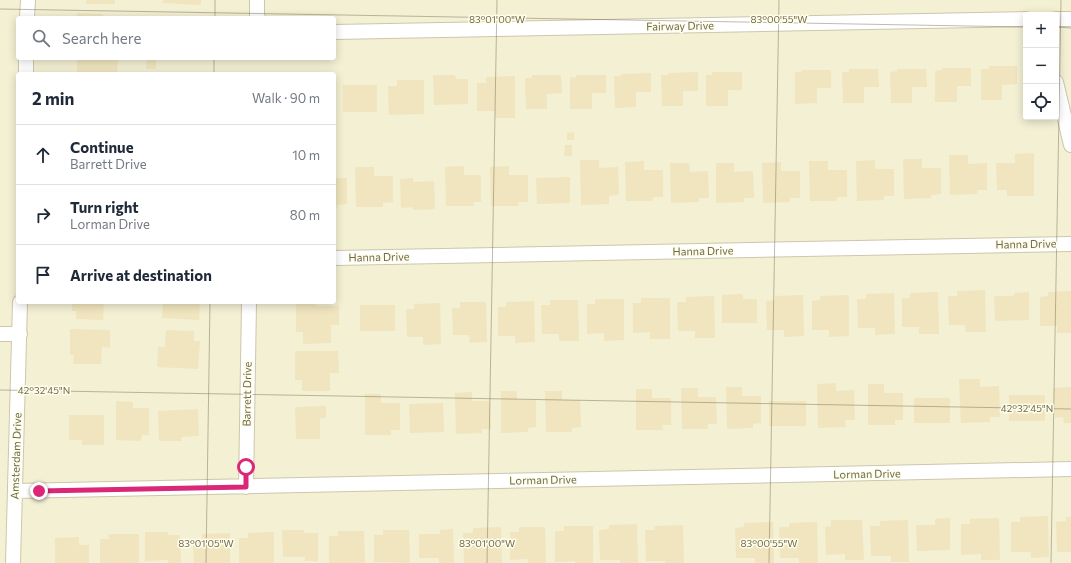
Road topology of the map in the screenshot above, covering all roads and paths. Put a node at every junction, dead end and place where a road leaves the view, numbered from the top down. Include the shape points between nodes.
1 (28, 0) edge
2 (257, 0) edge
3 (27, 16) edge
4 (257, 16) edge
5 (1023, 19) edge
6 (1059, 19) edge
7 (1071, 19) edge
8 (336, 32) edge
9 (26, 60) edge
10 (26, 72) edge
11 (1056, 84) edge
12 (1071, 145) edge
13 (1071, 244) edge
14 (336, 258) edge
15 (20, 304) edge
16 (250, 304) edge
17 (0, 334) edge
18 (20, 334) junction
19 (1071, 470) edge
20 (246, 487) junction
21 (15, 491) junction
22 (13, 563) edge

1 - 3 street
2 - 4 street
5 - 8 street, Fairway Drive
6 - 7 street
9 - 10 street
11 - 12 street
13 - 14 street, Hanna Drive
15 - 18 street, Amsterdam Drive
16 - 20 street, Barrett Drive
17 - 18 street
18 - 21 street, Amsterdam Drive
19 - 20 street, Lorman Drive
20 - 21 street, Lorman Drive
21 - 22 street, Amsterdam Drive

